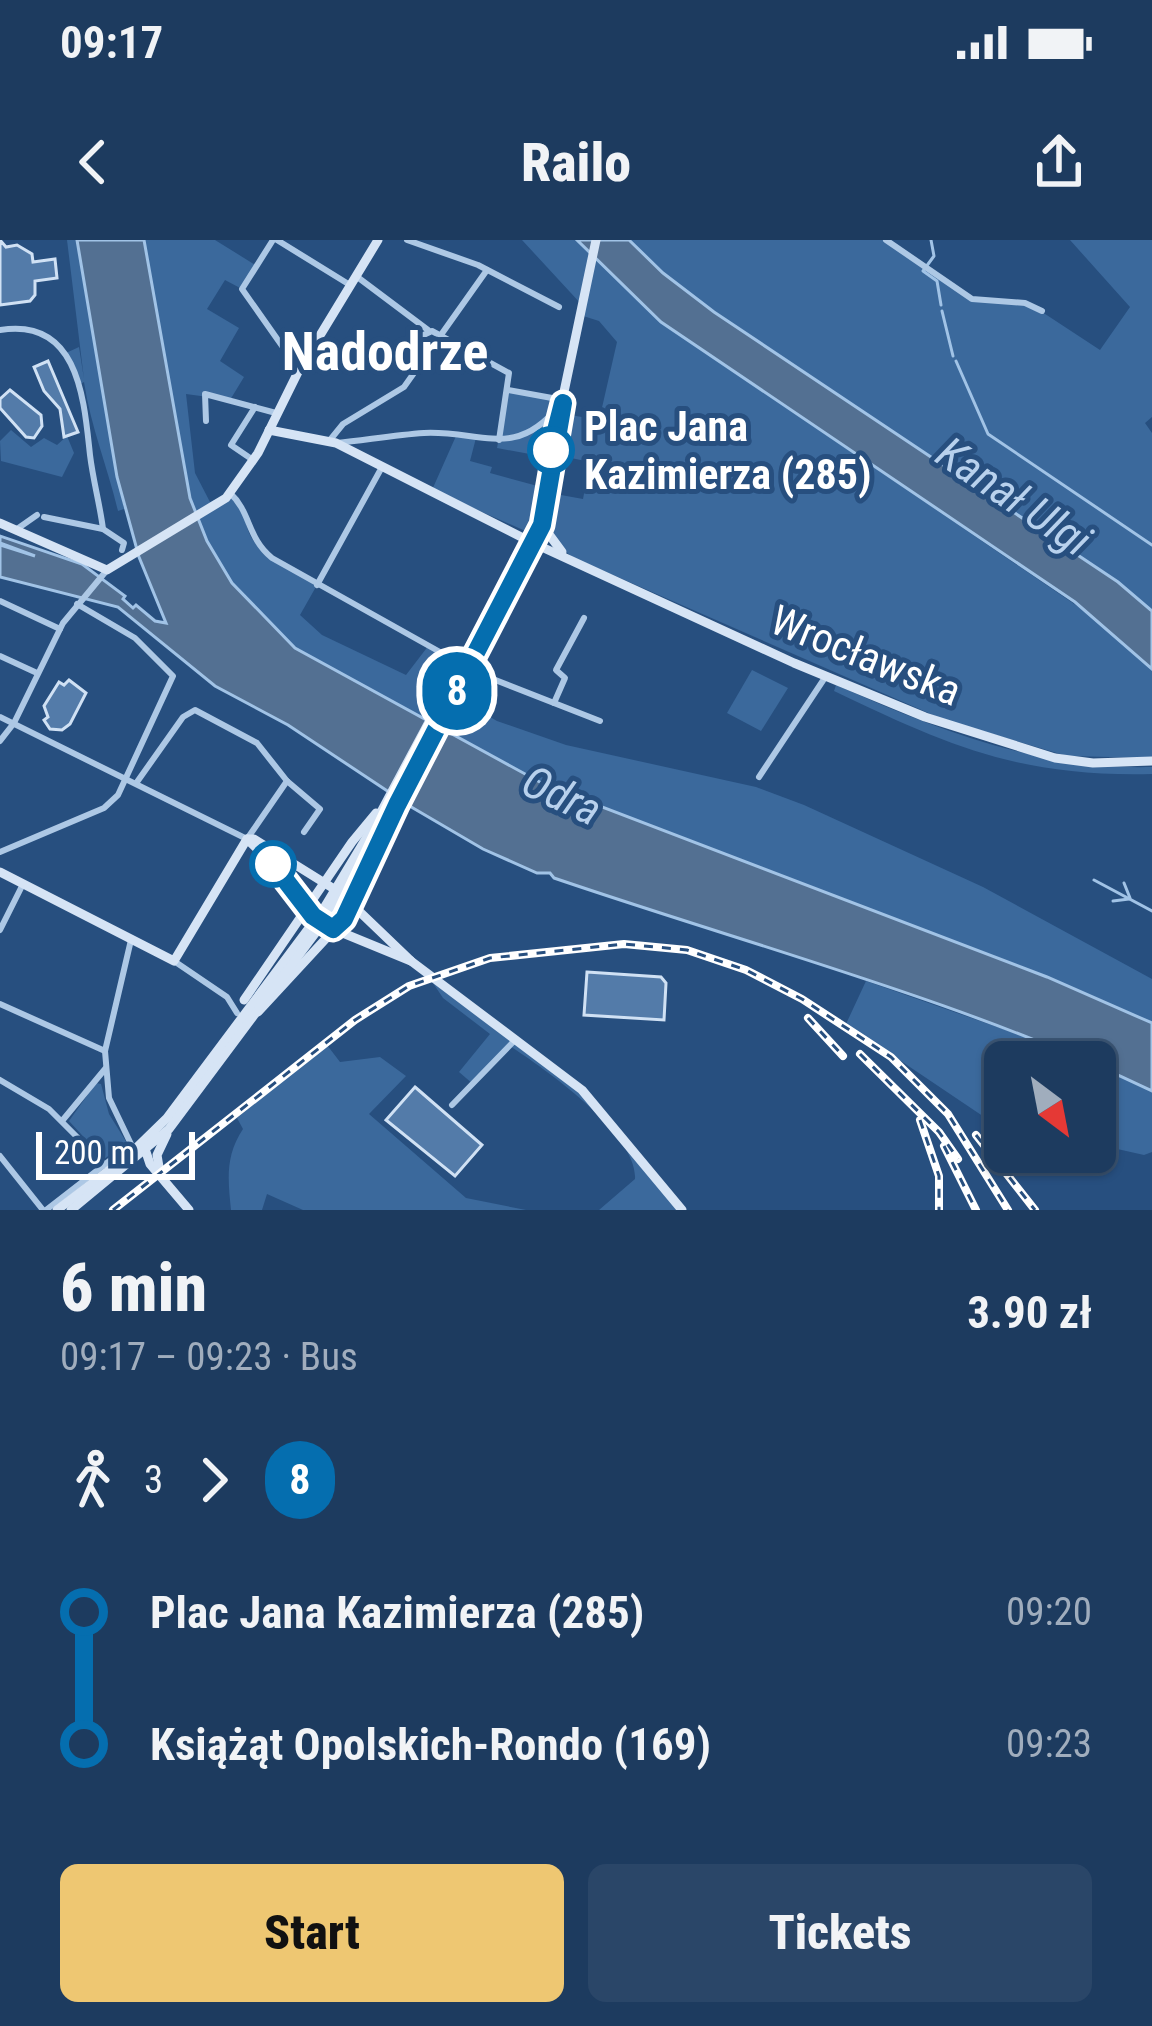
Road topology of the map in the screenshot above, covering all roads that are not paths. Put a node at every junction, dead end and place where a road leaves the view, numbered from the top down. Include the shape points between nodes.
1 (275, 240) edge
2 (378, 240) edge
3 (407, 240) edge
4 (596, 240) edge
5 (886, 240) edge
6 (487, 270) junction
7 (353, 281) junction
8 (559, 307) dead end
9 (1042, 311) dead end
10 (0, 330) edge
11 (428, 330) junction
12 (442, 338) junction
13 (415, 339) dead end
14 (298, 370) junction
15 (508, 390) junction
16 (560, 400) junction
17 (255, 407) junction
18 (276, 413) junction
19 (206, 421) dead end
20 (543, 424) junction
21 (556, 428) junction
22 (268, 430) junction
23 (499, 440) junction
24 (333, 442) junction
25 (253, 460) junction
26 (382, 466) junction
27 (230, 493) junction
28 (547, 508) junction
29 (493, 519) junction
30 (0, 524) edge
31 (506, 527) junction
32 (17, 529) junction
33 (103, 530) junction
34 (532, 538) junction
35 (128, 552) junction
36 (563, 555) junction
37 (518, 560) junction
38 (519, 572) junction
39 (104, 573) junction
40 (317, 584) junction
41 (0, 602) edge
42 (77, 604) junction
43 (584, 618) dead end
44 (60, 629) junction
45 (0, 656) edge
46 (465, 666) junction
47 (37, 673) junction
48 (826, 676) junction
49 (554, 704) junction
50 (0, 717) edge
51 (600, 721) dead end
52 (14, 723) junction
53 (0, 741) edge
54 (1152, 761) edge
55 (759, 777) dead end
56 (126, 779) junction
57 (287, 781) junction
58 (136, 784) junction
59 (390, 808) junction
60 (383, 825) junction
61 (304, 832) dead end
62 (248, 839) junction
63 (0, 852) edge
64 (0, 872) edge
65 (24, 883) junction
66 (326, 883) junction
67 (351, 904) junction
68 (308, 909) junction
69 (333, 929) junction
70 (0, 930) edge
71 (132, 937) junction
72 (174, 961) junction
73 (411, 961) junction
74 (249, 991) junction
75 (227, 997) junction
76 (0, 1004) edge
77 (237, 1013) junction
78 (236, 1028) junction
79 (516, 1038) junction
80 (105, 1051) junction
81 (106, 1069) junction
82 (0, 1080) edge
83 (452, 1105) dead end
84 (62, 1120) junction
85 (169, 1129) junction
86 (152, 1134) junction
87 (0, 1156) edge
88 (147, 1157) junction
89 (105, 1166) junction
90 (160, 1173) junction
91 (45, 1210) edge
92 (57, 1210) edge
93 (71, 1210) edge
94 (189, 1210) edge
95 (682, 1210) edge

1 - 7 street
1 - 14 street via 242,289
2 - 7 main road
3 - 6 street
4 - 16 main road
5 - 9 street via 972,299
6 - 8 street
6 - 12 street
7 - 11 street
7 - 14 main road
10 - 33 street via 41,335 69,358 82,390
11 - 12 street
11 - 13 street
12 - 15 street via 509,373
12 - 24 street via 404,387 339,427
14 - 18 main road
15 - 16 street
15 - 23 street
16 - 20 street
16 - 21 main road
16 - 28 main road
17 - 18 street
17 - 19 street via 205,394
17 - 25 street via 231,445
18 - 22 main road
20 - 21 street
20 - 23 street
21 - 34 main road
22 - 24 main road, Wrocławska
22 - 25 main road
23 - 24 street via 426,433
24 - 26 main road, Wrocławska
25 - 27 main road
26 - 29 main road, Wrocławska
26 - 40 street
27 - 35 main road
27 - 40 street via 244,506 258,546
28 - 34 main road
28 - 36 main road via 548,533
29 - 31 main road, Wrocławska
29 - 34 main road, Wrocławska
30 - 32 main road
31 - 34 main road, Wrocławska
31 - 37 main road
32 - 33 street via 41,516
32 - 39 main road
33 - 35 street
34 - 36 main road, Wrocławska
34 - 37 main road
34 - 38 main road
35 - 39 main road
36 - 38 main road via 535,555
36 - 48 main road, Wrocławska
37 - 46 main road
38 - 46 main road
39 - 42 street
40 - 46 street
41 - 44 street
42 - 44 street
42 - 56 street via 135,638 173,676
43 - 49 street via 556,670 565,678
44 - 47 street
45 - 47 street
46 - 49 street
46 - 59 main road
47 - 52 street
48 - 54 main road, Wrocławska via 950,727 1055,758
48 - 55 street
49 - 51 street
50 - 52 street
52 - 53 street
52 - 56 street
56 - 58 street
56 - 63 street via 104,808
57 - 58 street via 257,742 195,710
57 - 61 street via 320,809
57 - 62 street
58 - 62 street
59 - 60 main road
59 - 60 main road
59 - 66 main road via 359,832
60 - 67 main road
60 - 78 main road
62 - 66 main road
62 - 68 main road
62 - 72 main road
64 - 65 main road
65 - 70 street
65 - 71 main road
66 - 67 main road
66 - 68 main road
67 - 69 main road
67 - 73 main road
68 - 69 main road
68 - 74 main road
69 - 73 main road
69 - 78 main road
71 - 72 main road
71 - 80 street
72 - 75 street
73 - 79 main road
74 - 75 street
74 - 77 main road
75 - 77 street
76 - 80 street
77 - 78 main road
78 - 85 main road
78 - 86 main road
79 - 83 street
79 - 95 main road via 590,1096
80 - 81 street
81 - 84 street
81 - 89 street via 112,1110 130,1146
82 - 84 street
84 - 89 street
85 - 88 main road
85 - 90 main road via 157,1155
86 - 88 main road
86 - 92 main road
87 - 91 street
88 - 90 main road
88 - 93 main road
89 - 91 street
90 - 94 main road

